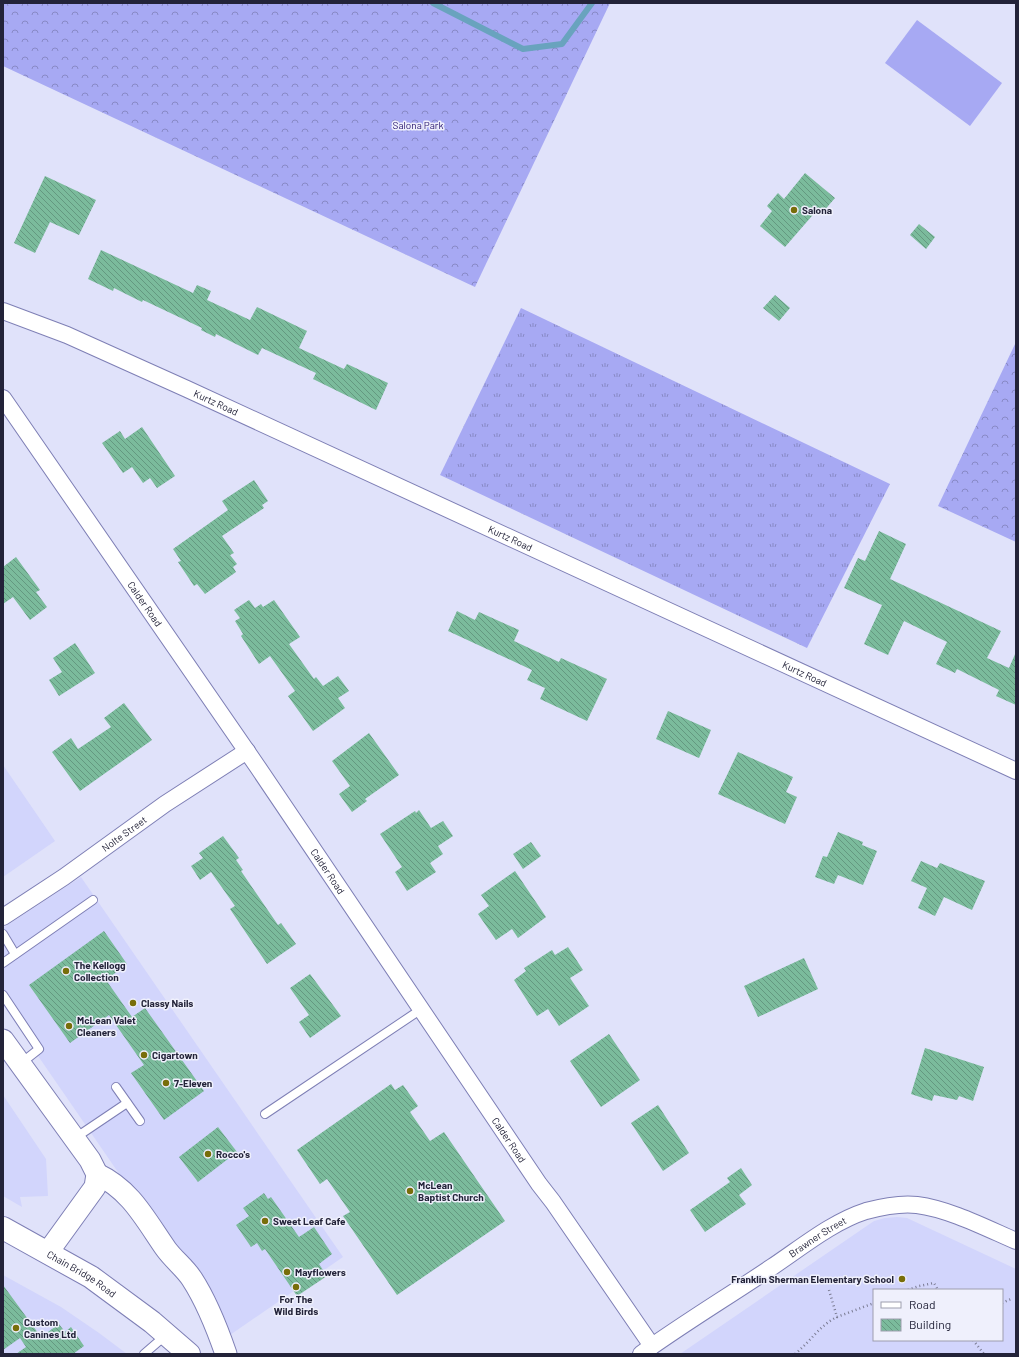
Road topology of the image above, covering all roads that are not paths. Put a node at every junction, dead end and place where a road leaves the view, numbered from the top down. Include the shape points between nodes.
1 (3, 311) edge
2 (3, 398) edge
3 (247, 751) junction
4 (1016, 771) edge
5 (93, 900) dead end
6 (3, 917) edge
7 (3, 934) edge
8 (15, 954) junction
9 (3, 962) edge
10 (3, 995) edge
11 (420, 1010) junction
12 (3, 1040) edge
13 (20, 1064) junction
14 (116, 1087) dead end
15 (127, 1103) junction
16 (264, 1114) dead end
17 (140, 1121) dead end
18 (75, 1139) junction
19 (97, 1174) junction
20 (3, 1228) edge
21 (1016, 1241) edge
22 (48, 1252) junction
23 (167, 1334) junction
24 (647, 1350) edge
25 (144, 1354) edge
26 (189, 1354) edge
27 (226, 1354) edge

1 - 4 street, Kurtz Road via 67,335 187,389
2 - 3 street, Calder Road
3 - 6 street, Nolte Street via 165,804 64,877
3 - 11 street, Calder Road
5 - 8 lane
7 - 8 lane
8 - 9 lane
10 - 13 lane via 39,1049
11 - 16 lane
11 - 24 street, Calder Road via 553,1202
12 - 13 street
13 - 18 street
14 - 15 lane
15 - 17 lane
15 - 18 lane
18 - 19 street
19 - 22 street, Chain Bridge Road via 95,1187
19 - 27 street via 112,1181 129,1196 167,1251 185,1270 203,1299
20 - 22 main road
21 - 24 street, Brawner Street via 983,1226 916,1205 866,1211 810,1241
22 - 23 main road, Chain Bridge Road via 113,1292
23 - 25 lane
23 - 26 main road, Chain Bridge Road

